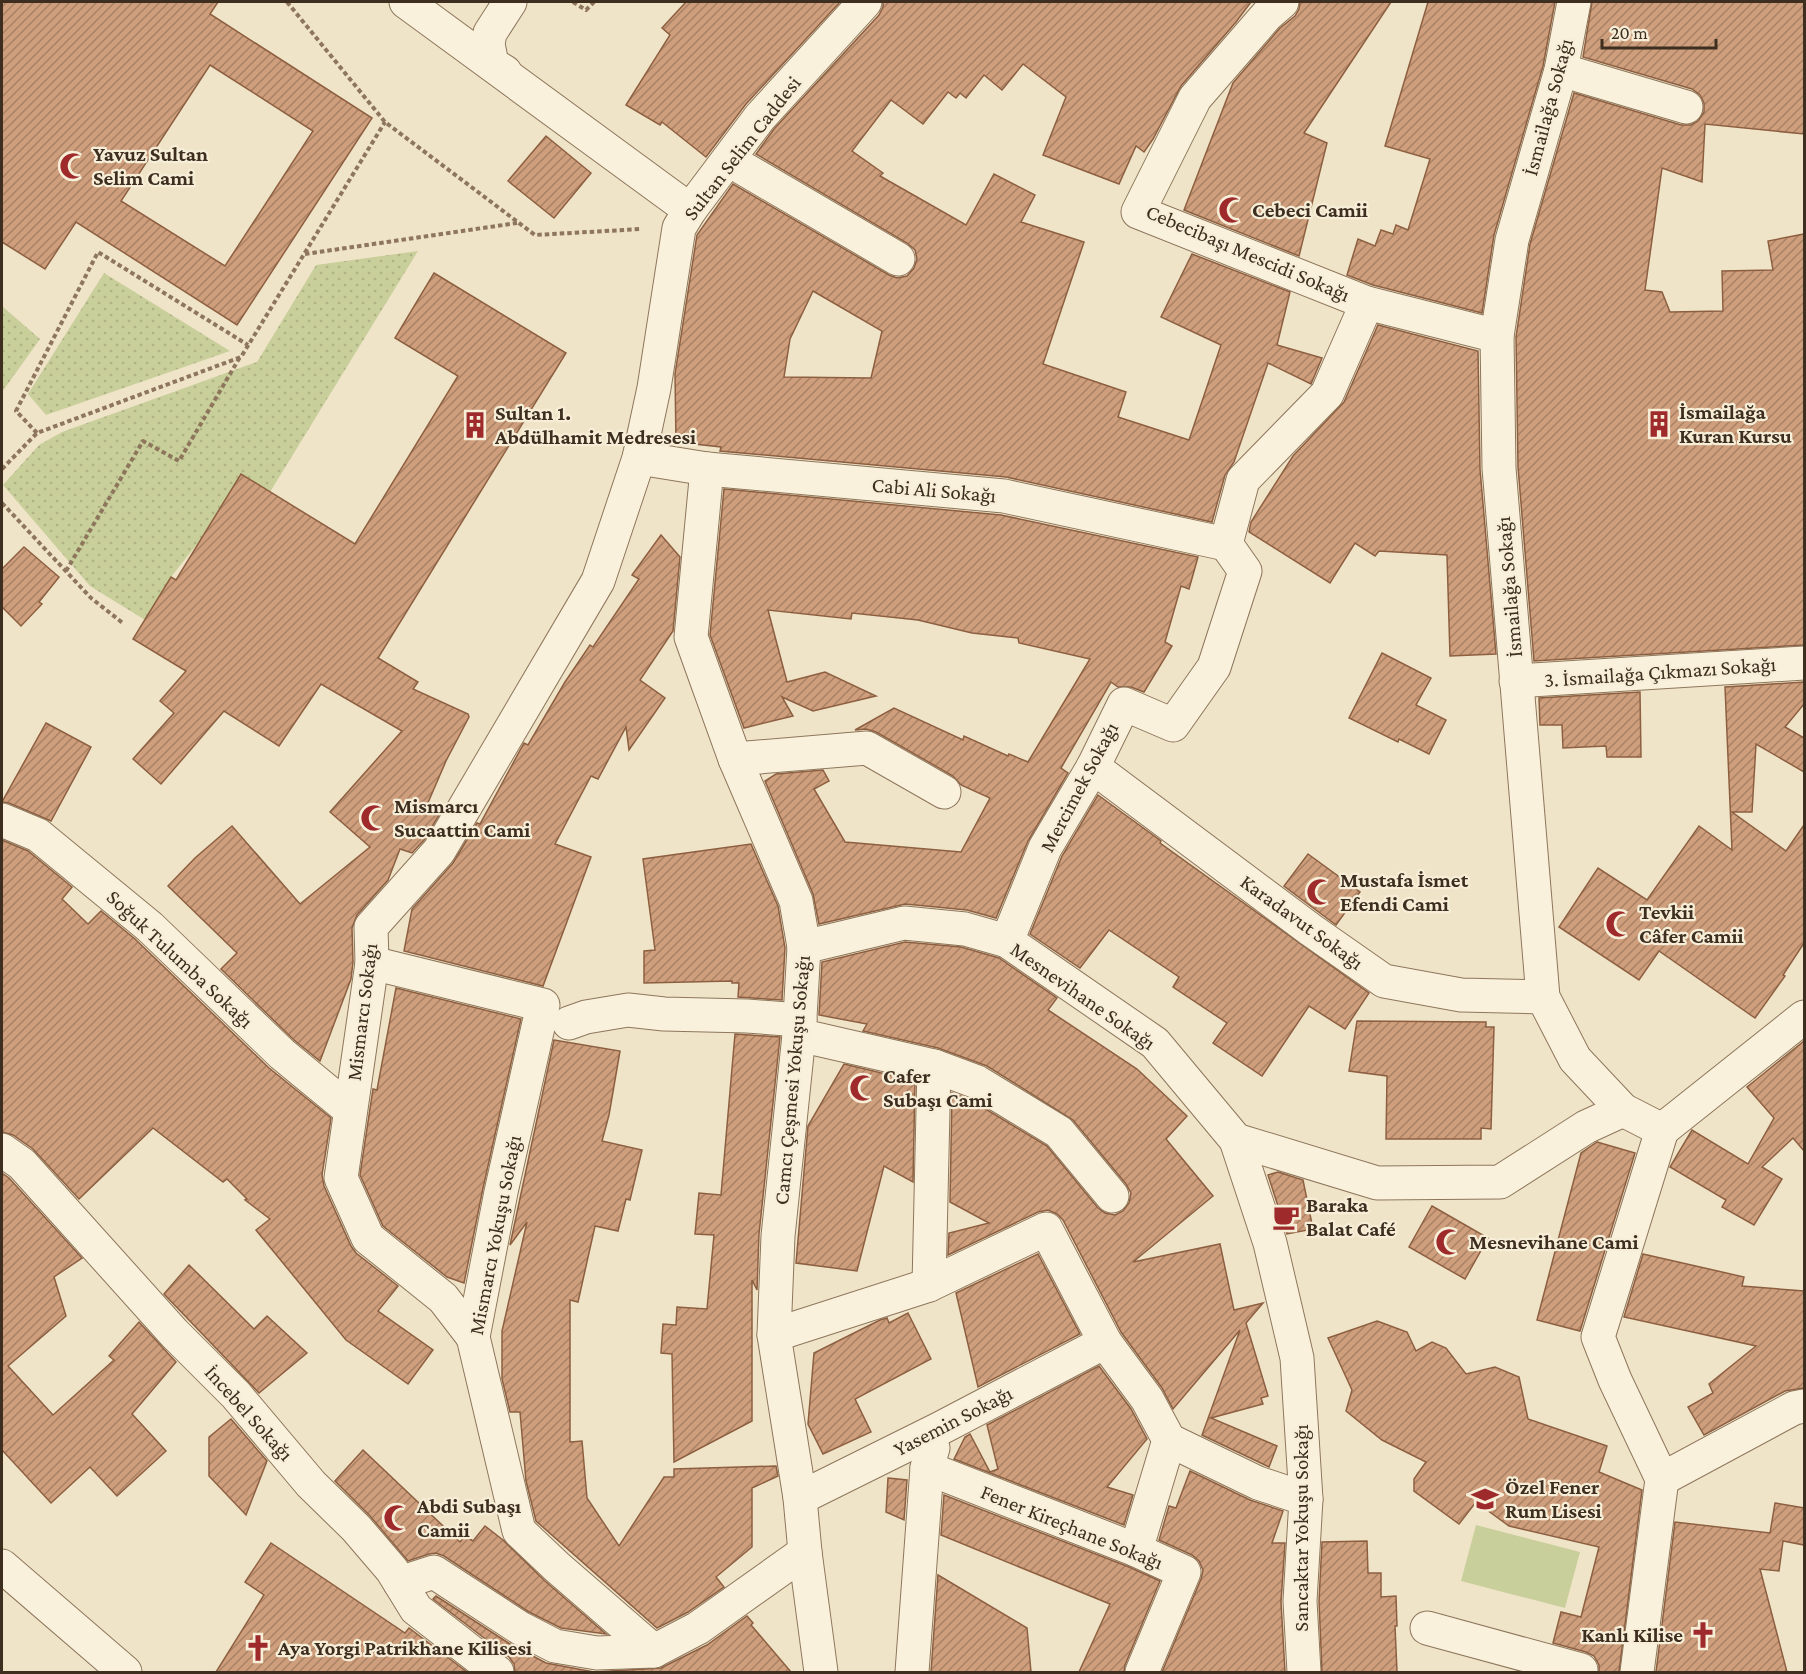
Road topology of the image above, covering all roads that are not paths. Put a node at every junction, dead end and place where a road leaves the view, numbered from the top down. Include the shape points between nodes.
1 (406, 2) edge
2 (510, 2) edge
3 (865, 2) edge
4 (1282, 2) edge
5 (1574, 2) edge
6 (492, 64) junction
7 (1561, 70) junction
8 (1686, 107) dead end
9 (729, 160) junction
10 (692, 209) junction
11 (898, 260) dead end
12 (1366, 303) junction
13 (1497, 336) junction
14 (639, 458) junction
15 (707, 469) junction
16 (1226, 544) junction
17 (1804, 663) edge
18 (1516, 681) junction
19 (735, 759) junction
20 (1093, 766) junction
21 (944, 792) dead end
22 (2, 820) edge
23 (1007, 941) junction
24 (804, 947) junction
25 (372, 963) junction
26 (1543, 997) junction
27 (1804, 1017) edge
28 (569, 1023) dead end
29 (799, 1028) junction
30 (934, 1066) junction
31 (350, 1110) junction
32 (1623, 1110) junction
33 (1662, 1130) junction
34 (1236, 1140) junction
35 (2, 1150) edge
36 (1112, 1196) dead end
37 (929, 1285) junction
38 (774, 1335) junction
39 (473, 1337) junction
40 (1105, 1342) junction
41 (1804, 1406) edge
42 (939, 1429) junction
43 (1169, 1440) junction
44 (927, 1468) junction
45 (1662, 1479) junction
46 (800, 1498) junction
47 (1306, 1499) junction
48 (1136, 1550) junction
49 (805, 1552) junction
50 (2, 1566) edge
51 (400, 1583) junction
52 (1427, 1628) dead end
53 (654, 1650) junction
54 (1581, 1670) dead end
55 (125, 1672) edge
56 (497, 1672) edge
57 (821, 1672) edge
58 (912, 1672) edge
59 (1142, 1672) edge
60 (1304, 1672) edge
61 (1637, 1672) edge

1 - 6 street
2 - 6 street via 490,33
3 - 9 street, Sultan Selim Caddesi via 760,117
4 - 12 street, Cebecibaşı Mescidi Sokağı via 1194,98 1138,212
5 - 7 street, İsmailağa Sokağı
6 - 10 street
7 - 8 street
7 - 13 street, İsmailağa Sokağı via 1512,240
9 - 10 street, Sultan Selim Caddesi
9 - 11 street
10 - 14 street, Sultan Selim Caddesi
12 - 13 street, Cebecibaşı Mescidi Sokağı
12 - 16 street via 1327,394 1243,480
13 - 18 street, İsmailağa Sokağı via 1499,468
14 - 15 street, Cabi Ali Sokağı
14 - 25 street, Mismarcı Sokağı via 598,580 439,851 371,927
15 - 16 street, Cabi Ali Sokağı via 1004,496
15 - 19 street, Camcı Çeşmesi Yokuşu Sokağı via 691,637
16 - 20 street, Mercimek Sokağı via 1245,572 1214,667 1173,725 1124,704
17 - 18 street, 3. İsmailağa Çıkmazı Sokağı
18 - 26 street, İsmailağa Sokağı
19 - 21 street via 867,748
19 - 24 street, Camcı Çeşmesi Yokuşu Sokağı via 796,901
20 - 23 street, Mercimek Sokağı via 1045,848
20 - 26 street, Karadavut Sokağı via 1384,981 1461,995
22 - 31 street, Soğuk Tulumba Sokağı via 38,835 150,927 282,1054
23 - 24 street, Mesnevihane Sokağı via 965,929 904,923
23 - 34 street, Mesnevihane Sokağı via 1155,1043
24 - 29 street, Camcı Çeşmesi Yokuşu Sokağı
25 - 31 street, Mismarcı Sokağı
25 - 39 street, Mismarcı Yokuşu Sokağı via 543,1005
26 - 32 street, İsmailağa Sokağı via 1575,1059
27 - 33 street
28 - 29 street via 628,1010 747,1016
29 - 30 street
29 - 38 street, Camcı Çeşmesi Yokuşu Sokağı via 778,1236
30 - 36 street via 977,1082 1059,1132
30 - 37 street
31 - 39 street, Mismarcı Sokağı via 341,1178 368,1238 443,1298
32 - 33 street, İsmailağa Sokağı
32 - 34 street via 1586,1127 1500,1182 1377,1183
33 - 45 street via 1598,1337
34 - 47 street, Sancaktar Yokuşu Sokağı via 1270,1243 1297,1358
35 - 51 street, İncebel Sokağı via 22,1164 174,1333 236,1395
37 - 38 street
37 - 40 street via 1046,1229
38 - 46 street, Camcı Çeşmesi Yokuşu Sokağı
39 - 53 street, Mismarcı Yokuşu Sokağı via 519,1531
40 - 42 street, Yasemin Sokağı
40 - 43 street via 1147,1400
41 - 45 street
42 - 44 street
42 - 46 street, Yasemin Sokağı
43 - 47 street via 1258,1483
43 - 48 street
44 - 48 street, Fener Kireçhane Sokağı
44 - 58 street
45 - 61 street
46 - 49 street, Camcı Çeşmesi Yokuşu Sokağı
47 - 60 street, Sancaktar Yokuşu Sokağı via 1300,1601
48 - 59 street, Fener Kireçhane Sokağı via 1184,1572
49 - 53 street via 698,1628
49 - 57 street, Camcı Çeşmesi Yokuşu Sokağı
50 - 55 street
51 - 53 street via 434,1572 520,1629 555,1646 597,1653
51 - 56 street, İncebel Sokağı via 416,1609
52 - 54 street

